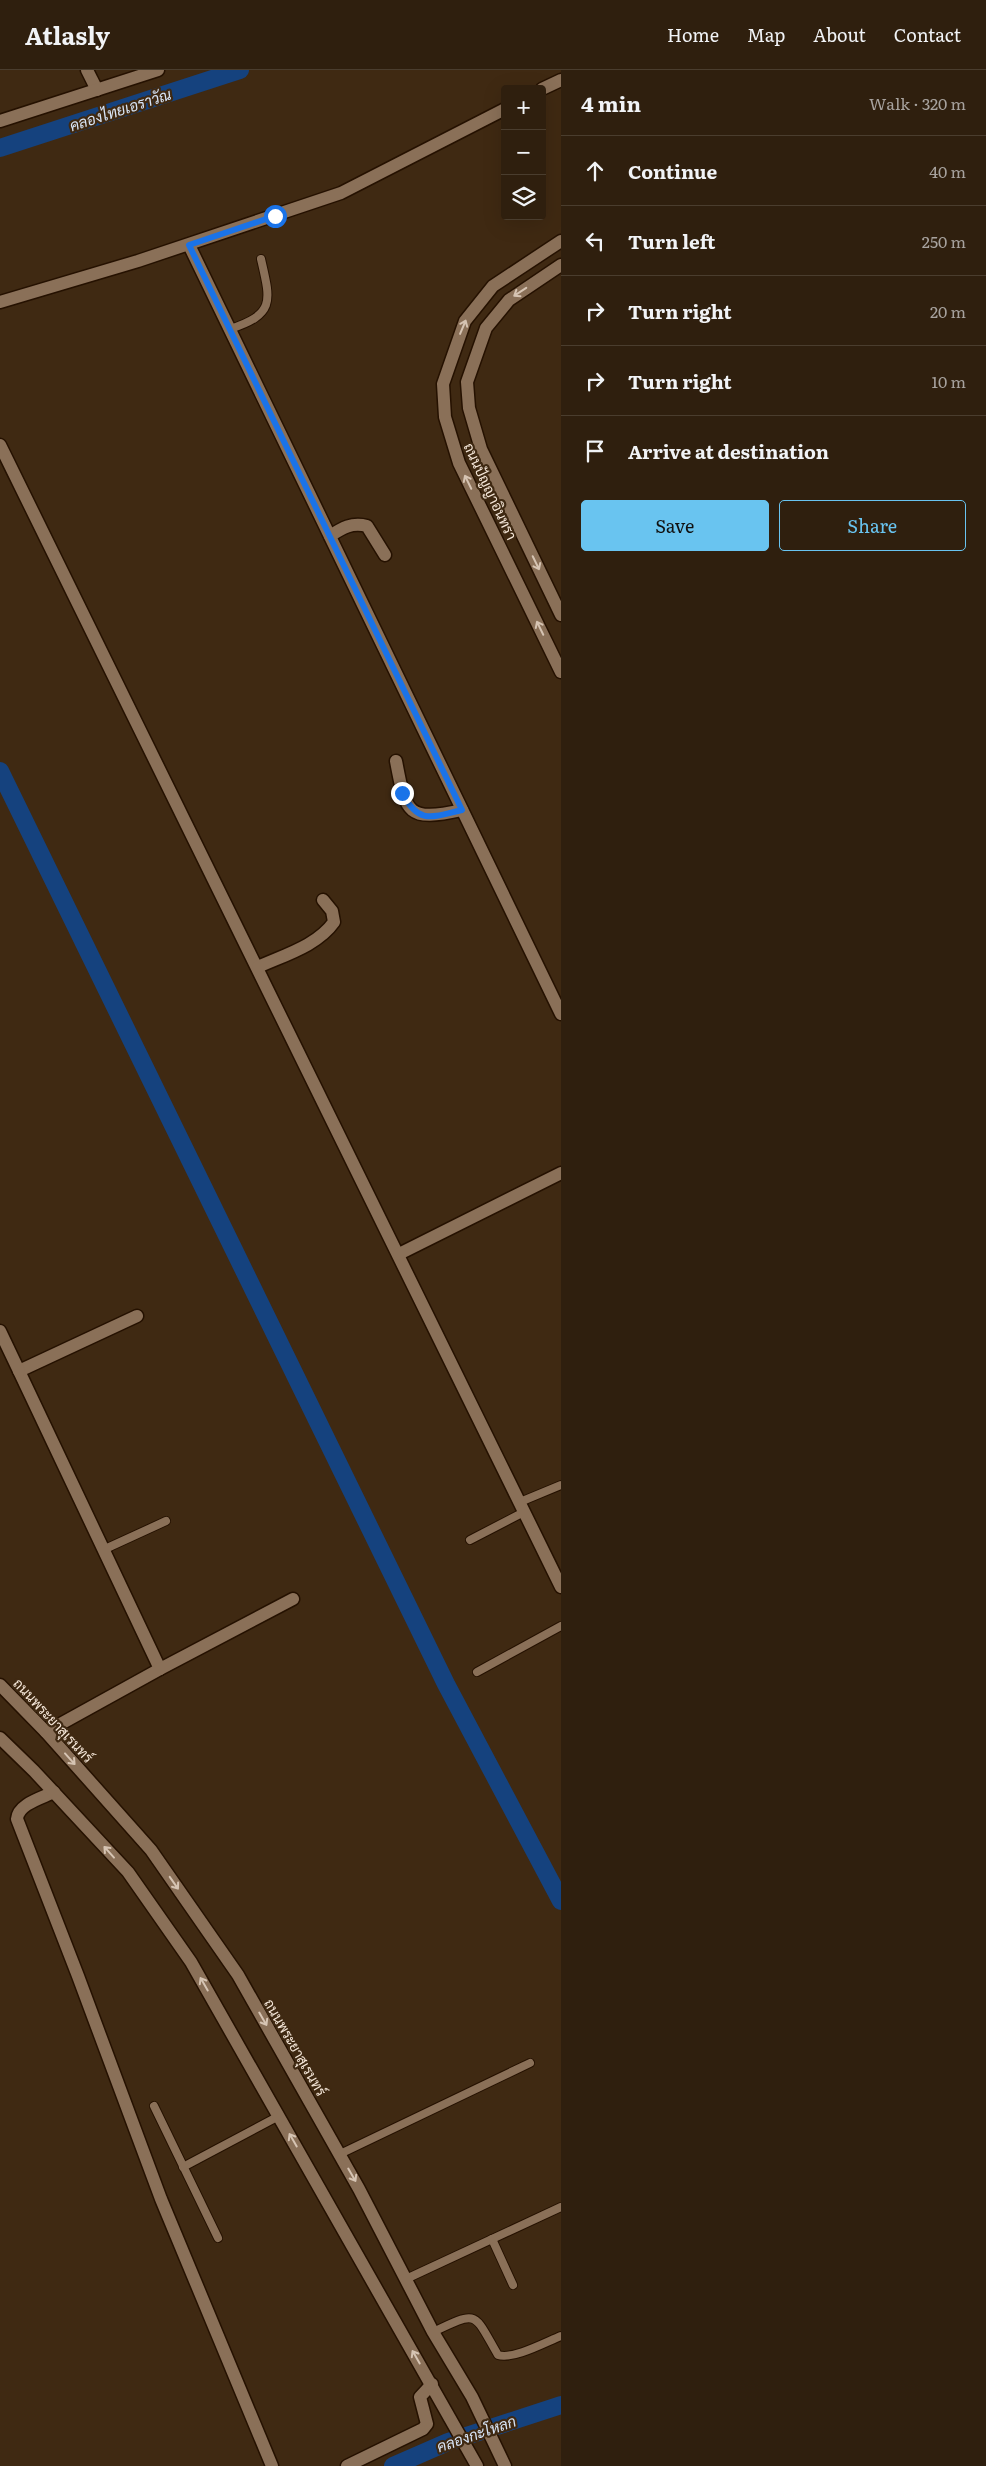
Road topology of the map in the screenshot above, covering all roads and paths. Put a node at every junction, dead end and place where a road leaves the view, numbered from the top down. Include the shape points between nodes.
1 (87, 70) edge
2 (158, 70) edge
3 (561, 80) edge
4 (546, 87) edge
5 (97, 90) junction
6 (501, 111) edge
7 (1, 118) edge
8 (561, 241) edge
9 (189, 245) junction
10 (261, 260) dead end
11 (561, 266) edge
12 (0, 302) edge
13 (230, 329) junction
14 (0, 445) edge
15 (330, 536) junction
16 (385, 555) dead end
17 (561, 615) edge
18 (561, 672) edge
19 (396, 761) dead end
20 (462, 810) junction
21 (323, 900) dead end
22 (258, 967) junction
23 (561, 1014) edge
24 (561, 1174) edge
25 (399, 1254) junction
26 (137, 1316) dead end
27 (0, 1330) edge
28 (19, 1372) junction
29 (561, 1486) edge
30 (522, 1507) junction
31 (166, 1521) dead end
32 (470, 1540) dead end
33 (105, 1549) junction
34 (561, 1587) edge
35 (292, 1600) dead end
36 (561, 1626) edge
37 (160, 1669) junction
38 (477, 1672) dead end
39 (0, 1685) edge
40 (46, 1732) junction
41 (0, 1738) edge
42 (54, 1792) junction
43 (530, 2063) dead end
44 (154, 2106) dead end
45 (279, 2116) junction
46 (340, 2154) junction
47 (183, 2167) junction
48 (561, 2207) edge
49 (218, 2238) dead end
50 (492, 2239) junction
51 (406, 2279) junction
52 (513, 2285) dead end
53 (432, 2332) junction
54 (561, 2336) edge
55 (432, 2384) junction
56 (272, 2466) edge
57 (347, 2466) edge
58 (478, 2466) edge
59 (505, 2466) edge

1 - 5 street
2 - 5 street
3 - 4 street
5 - 7 street
6 - 9 street via 341,193
18 -> 8 street, ถนนปัญญาอินทรา via 458,463 445,417 443,384 465,321 493,286
9 - 12 street
9 - 13 street
10 - 13 lane via 268,290 264,310 256,319
11 -> 17 street, ถนนปัญญาอินทรา via 509,300 486,328 467,382 469,408 481,449
13 - 15 street
14 - 22 street
15 - 16 street via 358,523 367,526
15 - 20 street
19 - 20 street via 402,793 410,809 432,817
20 - 23 street
21 - 22 street via 332,911 334,922 328,931
22 - 25 street
24 - 25 street
25 - 30 street
26 - 28 street
27 - 28 street
28 - 33 street
29 - 30 lane
30 - 32 lane
30 - 34 street
31 - 33 lane
33 - 37 street
35 - 37 street
36 - 38 lane
37 - 40 street
39 - 40 street, ถนนพระยาสุเรนทร์
40 -> 46 street, ถนนพระยาสุเรนทร์ via 162,1865 238,1975
41 - 42 street
45 -> 42 street via 192,1962 128,1872
42 - 56 street via 22,1808 17,1819 161,2199
43 - 46 lane
44 - 47 lane
45 - 47 lane
55 -> 45 street
46 -> 51 street, ถนนพระยาสุเรนทร์
47 - 49 lane
48 - 50 lane
50 - 51 lane
50 - 52 lane
51 - 53 street, ถนนพระยาสุเรนทร์
53 - 54 lane via 472,2316 479,2320 501,2356 510,2356
53 - 59 street, ถนนพระยาสุเรนทร์ via 472,2397
55 - 57 street via 420,2397 426,2426 409,2438
55 - 58 street

